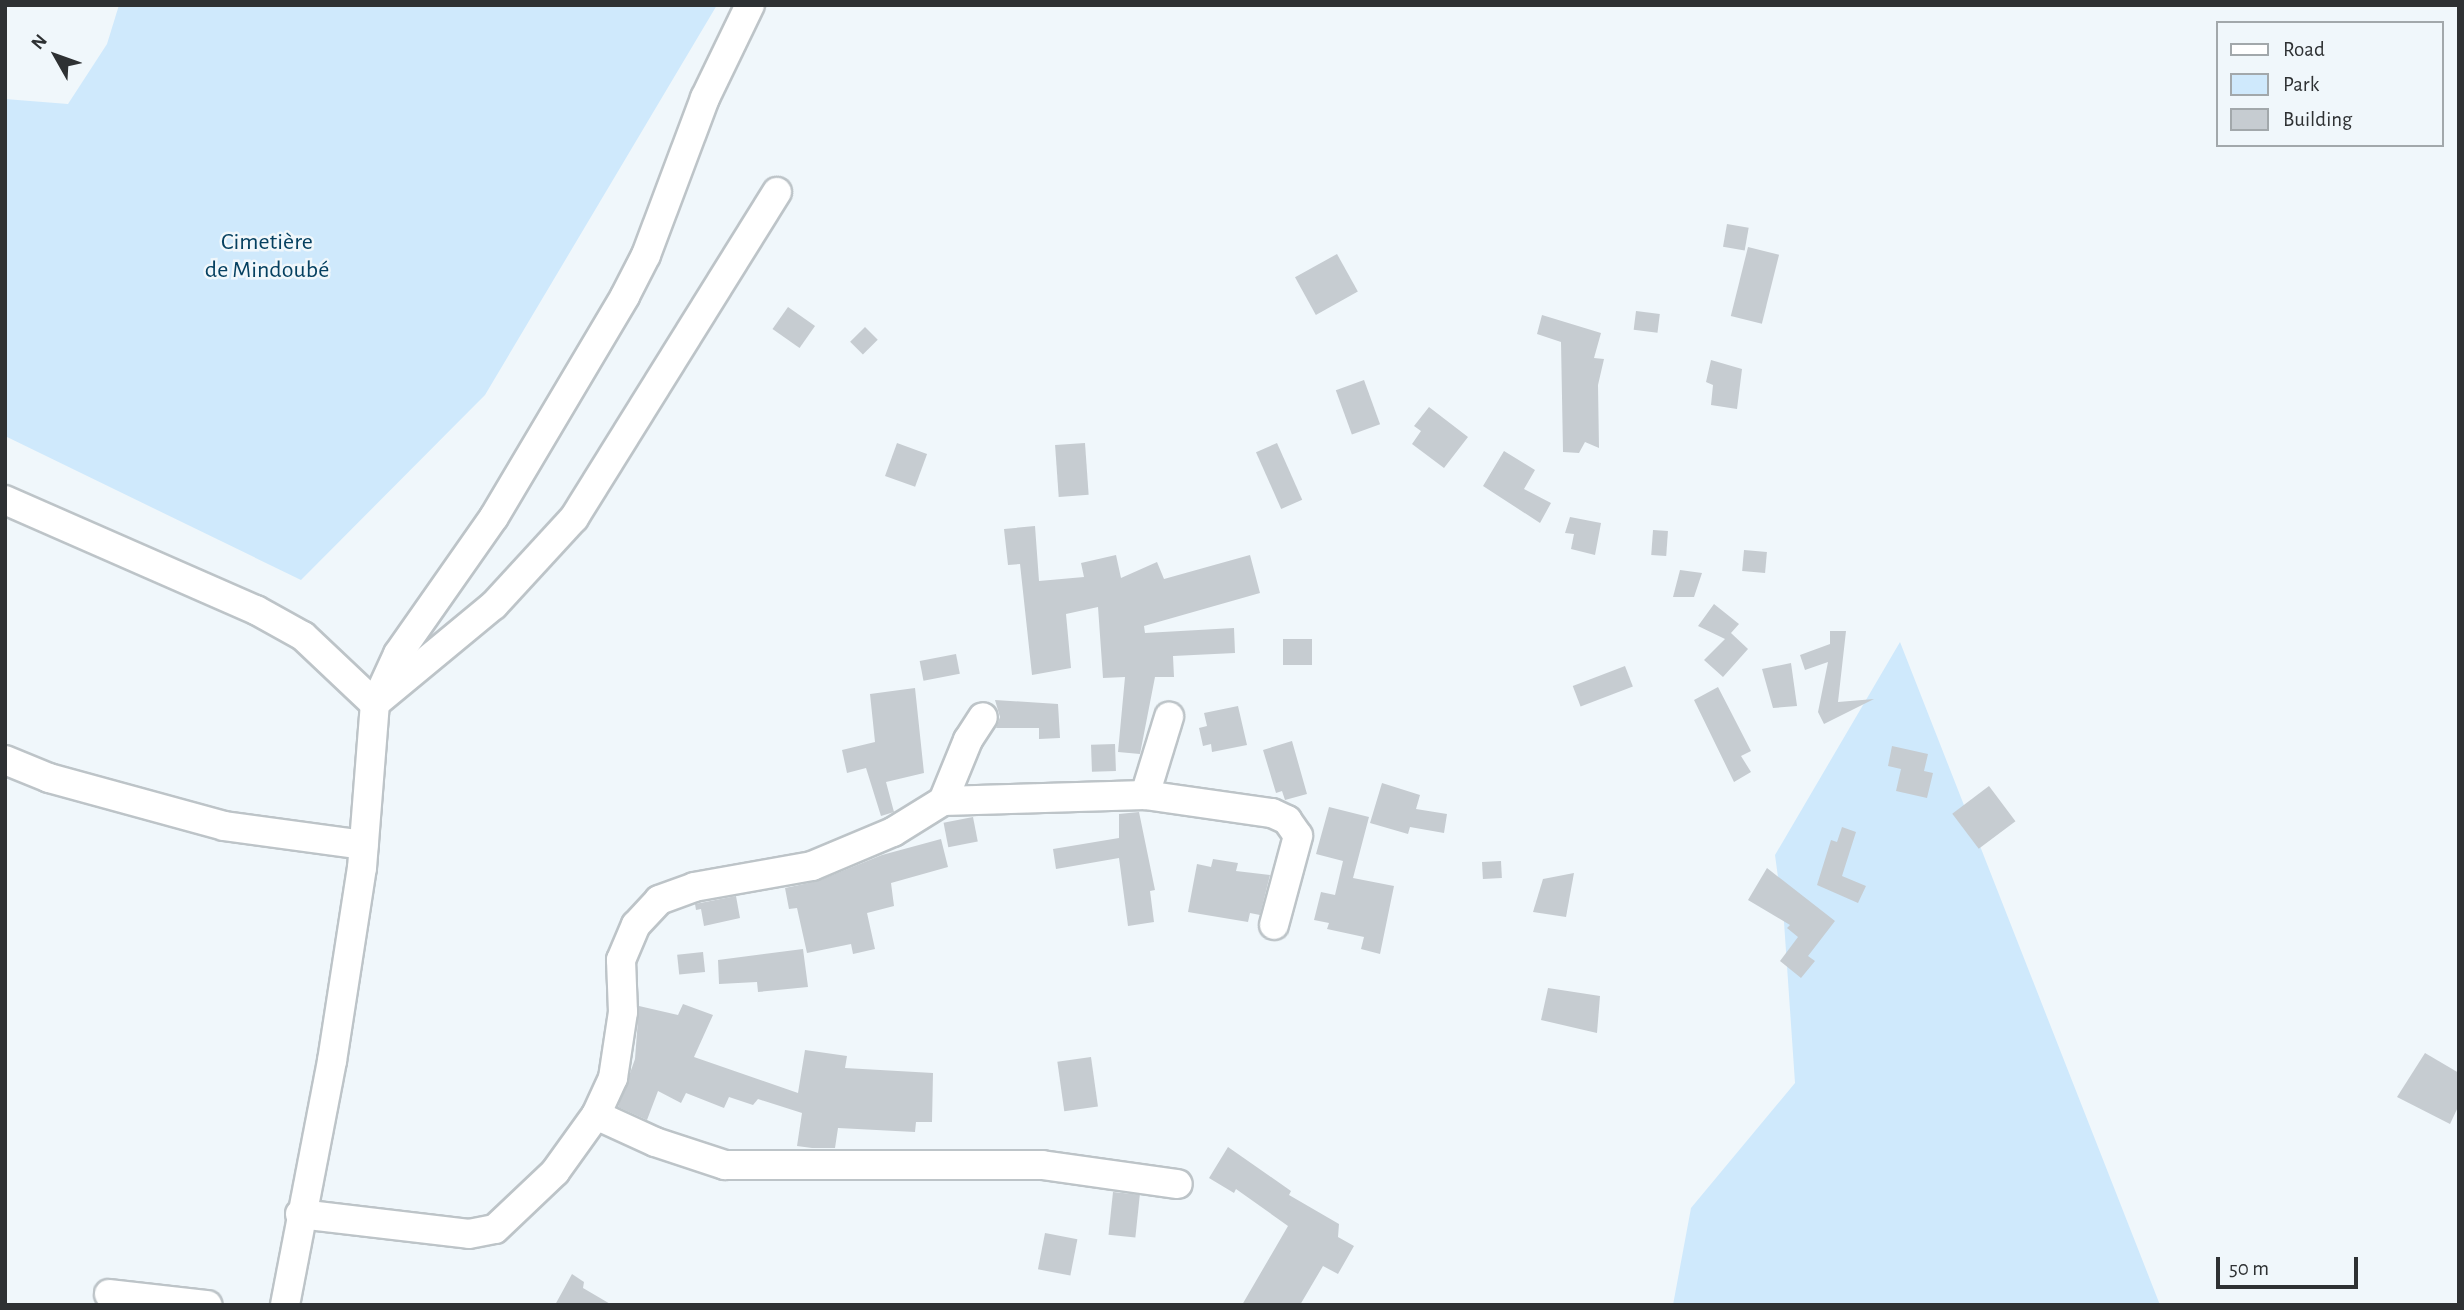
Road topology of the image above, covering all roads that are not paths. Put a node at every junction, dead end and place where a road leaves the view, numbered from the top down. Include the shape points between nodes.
1 (750, 5) edge
2 (777, 192) dead end
3 (5, 500) edge
4 (375, 704) junction
5 (983, 717) dead end
6 (1169, 717) dead end
7 (5, 760) edge
8 (1145, 796) junction
9 (943, 801) junction
10 (364, 845) junction
11 (1274, 925) dead end
12 (596, 1115) junction
13 (1178, 1184) dead end
14 (300, 1214) junction
15 (109, 1294) dead end
16 (207, 1305) edge
17 (285, 1305) edge

1 - 4 street via 705,98 646,255 625,296 515,484 398,654
2 - 4 street via 574,518 494,604
3 - 4 street via 256,610 303,636
4 - 10 street
5 - 9 street via 968,740
6 - 8 street
7 - 10 street via 50,778 224,826
8 - 9 street
8 - 11 street via 1272,813 1287,820 1298,836
9 - 12 street via 893,832 812,866 694,887 659,900 636,925 621,960 623,1012 613,1078
10 - 14 street via 332,1060
12 - 13 street via 725,1166 1042,1165
12 - 14 street via 555,1172 495,1228 469,1234
14 - 17 street
15 - 16 street

